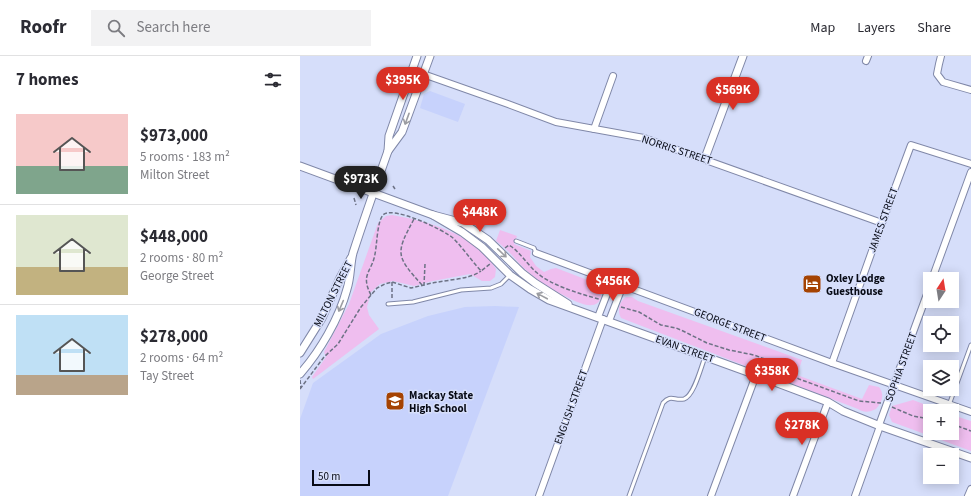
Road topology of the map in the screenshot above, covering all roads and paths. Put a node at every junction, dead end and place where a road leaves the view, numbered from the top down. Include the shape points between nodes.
1 (417, 56) edge
2 (430, 56) edge
3 (743, 56) edge
4 (941, 56) edge
5 (412, 70) junction
6 (423, 74) junction
7 (614, 76) dead end
8 (971, 90) edge
9 (594, 129) junction
10 (388, 151) junction
11 (705, 158) junction
12 (971, 164) edge
13 (300, 166) edge
14 (971, 172) edge
15 (364, 177) dead end
16 (360, 178) dead end
17 (393, 186) dead end
18 (395, 189) dead end
19 (374, 193) junction
20 (354, 198) dead end
21 (356, 205) dead end
22 (433, 215) junction
23 (414, 219) junction
24 (882, 223) junction
25 (516, 241) dead end
26 (502, 252) junction
27 (536, 253) joint
28 (353, 255) junction
29 (495, 259) junction
30 (425, 264) dead end
31 (517, 268) junction
32 (481, 271) junction
33 (935, 272) edge
34 (510, 275) junction
35 (612, 281) junction
36 (392, 282) junction
37 (423, 285) junction
38 (623, 285) junction
39 (372, 295) junction
40 (604, 301) junction
41 (390, 303) joint
42 (616, 304) junction
43 (923, 305) edge
44 (578, 310) junction
45 (603, 319) junction
46 (971, 345) edge
47 (300, 353) edge
48 (705, 357) junction
49 (832, 363) junction
50 (300, 374) edge
51 (756, 375) junction
52 (300, 380) edge
53 (894, 385) junction
54 (301, 389) edge
55 (828, 402) junction
56 (949, 404) joint
57 (887, 405) junction
58 (959, 408) edge
59 (971, 412) edge
60 (923, 418) edge
61 (880, 425) junction
62 (959, 427) edge
63 (971, 431) edge
64 (971, 458) edge
65 (971, 489) edge
66 (539, 496) edge
67 (629, 496) edge
68 (711, 496) edge
69 (793, 496) edge
70 (855, 496) edge
71 (968, 496) edge

1 - 5 street, MILTON STREET
2 - 6 street, MILTON STREET
3 - 11 street
4 - 8 street via 937,74 943,82
5 - 6 street
5 - 10 street, MILTON STREET via 389,136
6 - 9 street, NORRIS STREET via 556,122
6 -> 10 street, MILTON STREET via 402,132
7 - 9 street
9 - 11 street, NORRIS STREET via 644,138
10 - 19 street, MILTON STREET
11 - 24 street, NORRIS STREET
12 - 24 street, JAMES STREET via 911,145
13 - 19 street
14 - 33 street
15 - 16 path
17 - 18 path
19 - 22 street
19 - 28 street, MILTON STREET
20 - 21 path
22 - 26 street via 463,223
22 - 29 street via 462,232
23 - 32 path via 453,238
23 - 37 path via 402,243 401,257 406,267
23 - 39 path via 387,213 380,220 374,259 367,278
24 - 49 street, JAMES STREET
25 - 27 lane, GEORGE STREET via 534,248
26 -> 31 street
26 - 40 path via 509,245 547,280
27 - 35 street, GEORGE STREET
28 - 47 street, MILTON STREET via 322,318
28 -> 50 street, MILTON STREET via 347,289 338,314
29 - 32 path
29 - 34 street
30 - 37 path
31 - 34 street
31 - 44 street, EVAN STREET
32 - 37 path via 473,276
34 - 41 lane via 501,284 491,288 461,290 418,301
44 -> 34 street, EVAN STREET via 549,300
35 - 38 street, GEORGE STREET
35 - 40 street
36 - 37 path via 411,288
36 - 39 path via 380,286
36 - 41 path
38 - 42 street
38 - 49 street, GEORGE STREET
39 - 54 path via 360,307 338,344 324,357
40 - 45 street
42 - 45 street
42 - 57 path via 639,312 661,325 683,330 707,343 761,357 805,381 859,401
43 - 53 street, SOPHIA STREET
44 - 45 street, EVAN STREET
45 - 48 street, EVAN STREET
45 - 66 street, ENGLISH STREET
46 - 56 lane
48 - 51 street, EVAN STREET
48 - 67 lane via 690,394 683,399 671,398 663,403
49 - 53 street, GEORGE STREET
51 - 55 street, EVAN STREET
51 - 68 street
52 - 54 path
53 - 56 street, GEORGE STREET
53 - 57 street, SOPHIA STREET
55 - 61 street, EVAN STREET via 843,411
55 - 69 street
57 - 60 path
57 - 61 street, SOPHIA STREET
58 - 59 street, GEORGE STREET
61 - 64 street, EVAN STREET
61 - 70 street, SOPHIA STREET
62 - 63 path
65 - 71 street

